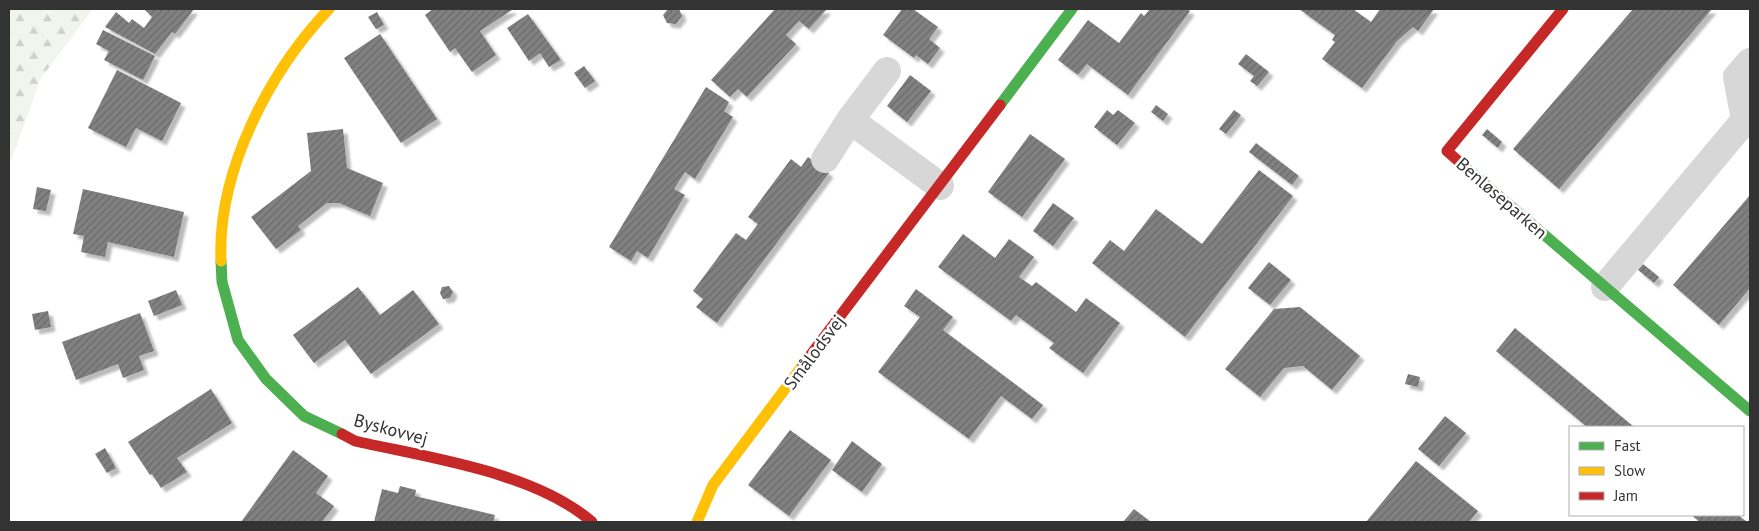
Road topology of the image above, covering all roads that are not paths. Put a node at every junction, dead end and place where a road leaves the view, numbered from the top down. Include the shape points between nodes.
1 (329, 9) edge
2 (1072, 9) edge
3 (1563, 9) edge
4 (1750, 62) edge
5 (886, 71) dead end
6 (850, 120) junction
7 (825, 159) dead end
8 (940, 186) junction
9 (1606, 287) junction
10 (1750, 411) edge
11 (592, 522) edge
12 (697, 522) edge

1 - 11 street, Byskovvej via 306,33 262,101 231,176 220,234 222,282 238,340 266,379 304,416 355,440 516,479 575,507
2 - 8 street, Smålodsvej
3 - 9 street, Benløseparken via 1447,151
4 - 9 street via 1738,77 1745,120
5 - 6 street
6 - 7 street
6 - 8 street
8 - 12 street, Smålodsvej via 713,485
9 - 10 street, Benløseparken

